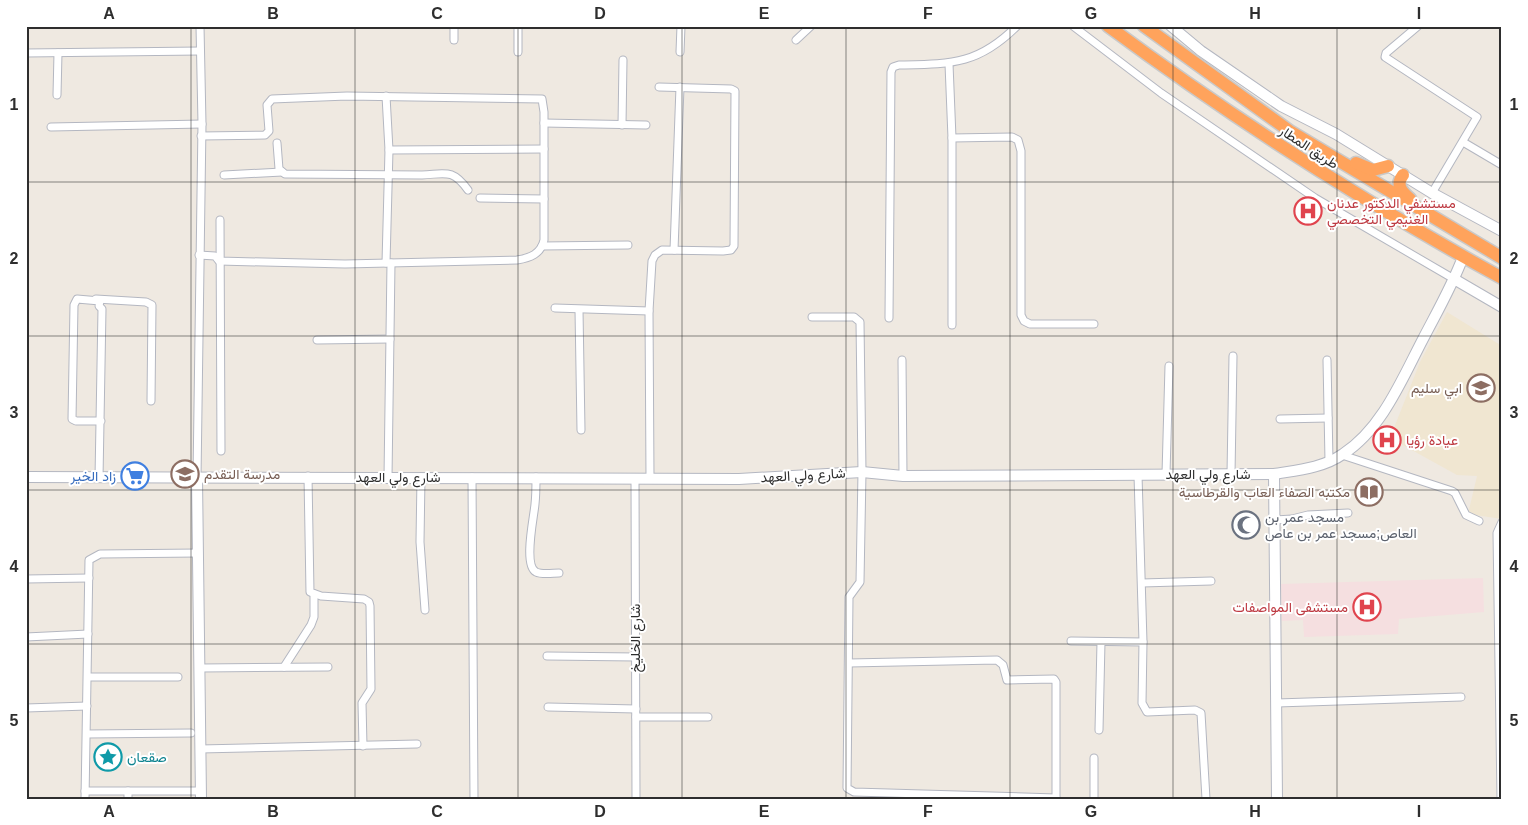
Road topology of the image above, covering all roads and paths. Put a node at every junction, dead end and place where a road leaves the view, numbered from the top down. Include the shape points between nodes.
1 (200, 26) edge
2 (454, 26) edge
3 (518, 26) edge
4 (681, 26) edge
5 (811, 26) edge
6 (1017, 26) edge
7 (1073, 26) edge
8 (1108, 26) edge
9 (1144, 26) edge
10 (1171, 26) edge
11 (1418, 26) edge
12 (454, 40) dead end
13 (796, 40) dead end
14 (200, 51) junction
15 (518, 52) dead end
16 (680, 52) dead end
17 (26, 53) edge
18 (58, 53) junction
19 (623, 60) dead end
20 (949, 64) junction
21 (658, 87) dead end
22 (680, 87) junction
23 (57, 96) dead end
24 (386, 96) junction
25 (544, 123) junction
26 (202, 124) junction
27 (622, 125) junction
28 (646, 125) dead end
29 (51, 127) dead end
30 (201, 136) junction
31 (952, 138) junction
32 (1463, 142) junction
33 (277, 143) dead end
34 (1310, 143) junction
35 (544, 149) junction
36 (389, 150) junction
37 (1502, 165) edge
38 (1388, 166) junction
39 (282, 172) junction
40 (224, 175) dead end
41 (388, 175) junction
42 (1403, 176) junction
43 (468, 190) dead end
44 (1432, 193) junction
45 (480, 198) dead end
46 (544, 199) junction
47 (1426, 214) junction
48 (220, 220) dead end
49 (1502, 231) edge
50 (628, 245) dead end
51 (542, 246) junction
52 (674, 250) junction
53 (199, 255) junction
54 (1462, 257) junction
55 (1502, 258) edge
56 (218, 261) junction
57 (389, 263) junction
58 (1502, 278) edge
59 (1454, 279) junction
60 (90, 299) junction
61 (1502, 307) edge
62 (555, 308) dead end
63 (578, 310) junction
64 (650, 310) junction
65 (812, 317) dead end
66 (889, 318) dead end
67 (1094, 324) dead end
68 (952, 326) dead end
69 (318, 340) dead end
70 (390, 340) junction
71 (1233, 356) dead end
72 (902, 360) dead end
73 (1327, 360) dead end
74 (1169, 366) dead end
75 (150, 401) dead end
76 (1328, 418) junction
77 (1280, 419) dead end
78 (101, 421) junction
79 (581, 430) dead end
80 (221, 451) dead end
81 (1342, 455) junction
82 (1329, 461) junction
83 (862, 472) junction
84 (1166, 474) junction
85 (1231, 474) junction
86 (1274, 474) junction
87 (1138, 475) junction
88 (308, 476) junction
89 (903, 476) junction
90 (26, 477) edge
91 (388, 477) junction
92 (421, 477) junction
93 (472, 477) junction
94 (536, 477) junction
95 (99, 478) junction
96 (197, 478) junction
97 (635, 478) junction
98 (650, 478) junction
99 (1348, 513) dead end
100 (1275, 520) junction
101 (1479, 521) dead end
102 (1502, 522) edge
103 (198, 553) junction
104 (559, 573) dead end
105 (89, 578) junction
106 (26, 579) edge
107 (1211, 581) dead end
108 (1142, 583) junction
109 (314, 594) junction
110 (1500, 601) edge
111 (425, 610) dead end
112 (88, 634) junction
113 (26, 637) edge
114 (1071, 641) dead end
115 (1101, 642) junction
116 (1144, 642) junction
117 (547, 656) dead end
118 (636, 657) junction
119 (849, 663) junction
120 (284, 667) junction
121 (328, 667) dead end
122 (201, 668) junction
123 (88, 676) junction
124 (178, 677) dead end
125 (1500, 684) edge
126 (1461, 697) dead end
127 (1277, 703) junction
128 (87, 706) junction
129 (548, 707) dead end
130 (26, 708) edge
131 (636, 713) junction
132 (708, 717) dead end
133 (1100, 730) dead end
134 (87, 734) junction
135 (191, 734) dead end
136 (416, 744) dead end
137 (1501, 745) edge
138 (363, 746) junction
139 (200, 749) junction
140 (1094, 758) dead end
141 (85, 795) edge
142 (128, 795) edge
143 (158, 795) edge
144 (201, 795) edge
145 (1056, 798) edge
146 (474, 799) edge
147 (636, 799) edge
148 (1094, 799) edge
149 (1206, 799) edge
150 (1277, 799) edge
151 (1501, 799) edge

1 - 14 street
2 - 12 street
3 - 15 street
4 - 16 street
5 - 13 street
6 - 20 street via 1004,40 985,52
7 - 59 street via 1160,92 1315,198
8 - 54 highway, طريق المطار via 1294,156
9 - 34 highway, طريق المطار
10 - 38 main road via 1201,51 1281,106
11 - 32 street via 1386,53 1386,57 1475,114 1476,120
14 - 18 street
14 - 26 street
17 - 18 street
18 - 23 street
19 - 27 street
20 - 31 street
20 - 66 street via 899,65 891,72
21 - 22 street
22 - 52 street
22 - 52 street via 735,91 734,246 723,251
24 - 25 street via 542,99
24 - 30 street via 272,99 266,105 269,132 265,135
24 - 36 street
25 - 27 street
25 - 35 street
26 - 29 street
26 - 30 street
27 - 28 street
30 - 53 street
31 - 67 street via 1012,137 1018,140 1021,315 1024,321 1030,324
31 - 68 street
32 - 37 street
32 - 44 street
33 - 39 street
34 - 38 highway via 1369,169
34 - 47 highway, طريق المطار
35 - 36 street
35 - 46 street
36 - 41 street
38 - 42 main road
39 - 40 street
39 - 41 street
41 - 43 street via 443,171 458,179
41 - 57 street
42 - 44 main road
42 - 47 highway via 1399,182 1401,190
44 - 49 main road
45 - 46 street
46 - 51 street
47 - 55 highway, طريق المطار
48 - 56 street
50 - 51 street
51 - 57 street via 530,258 517,260
52 - 64 street via 662,250 652,261
53 - 56 street via 215,256
53 - 96 street
54 - 58 highway, طريق المطار
54 - 59 main road, شارع ولي العهد
56 - 57 street
56 - 80 street
57 - 70 street
59 - 61 main road
59 - 81 main road, شارع ولي العهد via 1385,410 1368,432
60 - 75 street via 152,305
60 - 78 street via 100,300 102,309
60 - 78 street via 77,299 74,305 72,419
62 - 63 street
63 - 64 street
63 - 79 street
64 - 98 street
65 - 83 street via 854,317 860,322
69 - 70 street
70 - 91 street
71 - 85 street
72 - 89 street
73 - 76 street
74 - 84 street
76 - 77 street
76 - 82 street
78 - 95 street
81 - 82 main road, شارع ولي العهد
81 - 101 street via 1452,491 1466,516
82 - 86 main road, شارع ولي العهد via 1316,467
83 - 89 main road, شارع ولي العهد
83 - 98 main road, شارع ولي العهد via 739,479
83 - 119 street via 860,582 849,597
84 - 85 main road, شارع ولي العهد
84 - 87 main road, شارع ولي العهد
85 - 86 main road, شارع ولي العهد
86 - 100 main road
87 - 89 main road, شارع ولي العهد
87 - 108 street
88 - 91 main road, شارع ولي العهد
88 - 96 main road, شارع ولي العهد
88 - 109 street via 308,588
90 - 95 main road, شارع ولي العهد
91 - 92 main road, شارع ولي العهد
92 - 93 main road, شارع ولي العهد
92 - 111 street via 420,542
93 - 94 main road, شارع ولي العهد
93 - 146 street
94 - 97 main road, شارع ولي العهد
94 - 104 street via 530,564 539,573
95 - 96 main road, شارع ولي العهد
96 - 103 main road
97 - 98 main road, شارع ولي العهد
97 - 118 street, شارع الخليخ
99 - 100 street
100 - 127 main road
102 - 110 street via 1497,532
103 - 105 street via 100,554 89,560
103 - 122 main road
105 - 106 street
105 - 112 street
107 - 108 street
108 - 116 street
109 - 120 street via 311,625
109 - 138 street via 369,602 371,689 362,703
110 - 125 street
112 - 113 street
112 - 123 street
114 - 115 street
115 - 116 street
115 - 133 street
116 - 149 street via 1143,708 1147,712 1196,710 1201,713
117 - 118 street
118 - 131 street, شارع الخليخ
119 - 145 street via 847,788 850,791
119 - 145 street via 997,660 1003,665 1007,680 1054,679
120 - 121 street
120 - 122 street
122 - 139 main road
123 - 124 street
123 - 128 street
125 - 137 street
126 - 127 street
127 - 150 main road
128 - 130 street
128 - 134 street
129 - 131 street
131 - 132 street
131 - 147 street, شارع الخليخ
134 - 135 street
134 - 141 street
136 - 138 street
137 - 151 street
138 - 139 street
139 - 144 main road
140 - 148 street
141 - 142 street
142 - 143 street
143 - 144 street

